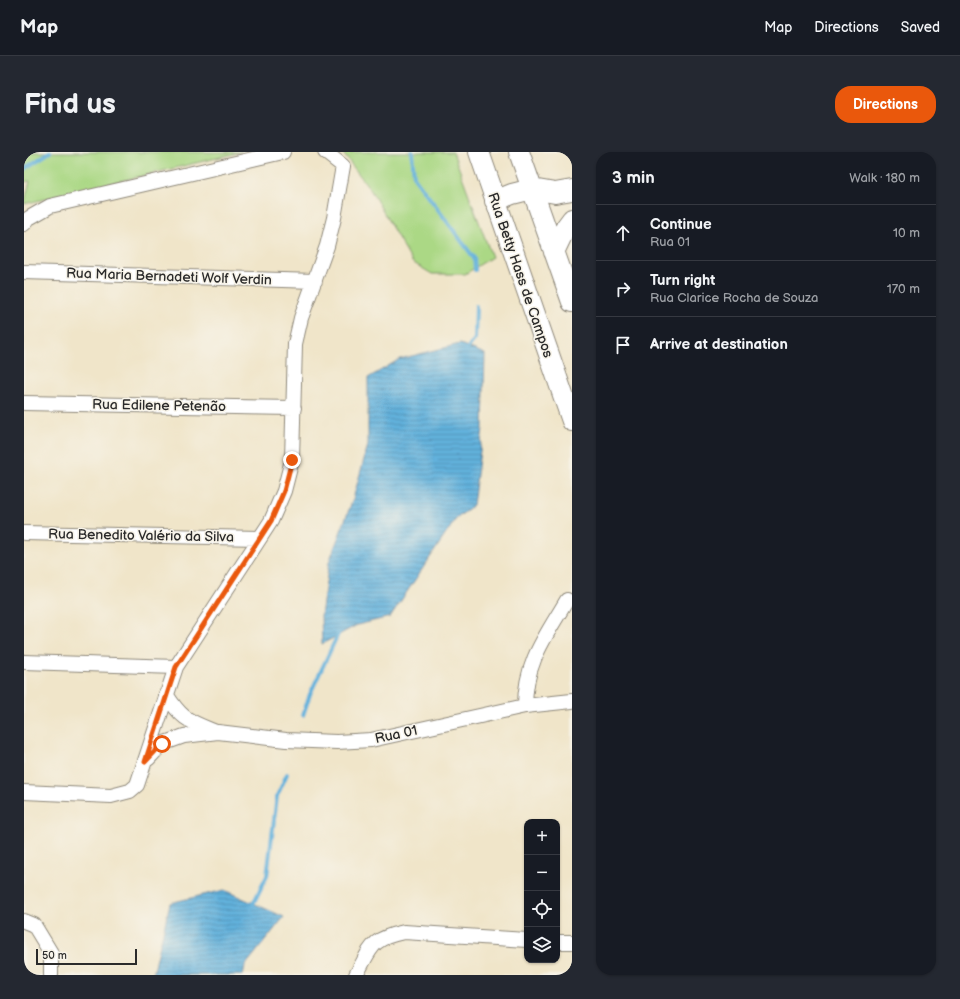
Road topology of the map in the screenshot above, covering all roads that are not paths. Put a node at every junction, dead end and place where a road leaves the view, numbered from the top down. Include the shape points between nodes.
1 (283, 152) edge
2 (325, 152) edge
3 (479, 152) edge
4 (519, 152) edge
5 (532, 189) junction
6 (572, 190) edge
7 (495, 201) junction
8 (572, 219) edge
9 (24, 224) edge
10 (554, 252) junction
11 (24, 272) edge
12 (315, 281) junction
13 (572, 302) edge
14 (556, 373) junction
15 (24, 402) edge
16 (572, 406) edge
17 (294, 408) junction
18 (572, 421) edge
19 (24, 533) edge
20 (259, 538) junction
21 (567, 600) dead end
22 (24, 662) edge
23 (176, 667) junction
24 (166, 694) junction
25 (572, 701) edge
26 (525, 706) junction
27 (218, 732) junction
28 (145, 762) junction
29 (24, 792) edge
30 (24, 921) edge
31 (524, 940) edge
32 (560, 942) edge
33 (572, 942) edge
34 (50, 975) edge
35 (356, 975) edge

1 - 9 street via 50,206 28,218
2 - 12 street via 343,166 334,218
3 - 7 street, Rua Betty Hass de Campos
4 - 5 street
5 - 6 street via 555,193
5 - 7 street
5 - 10 street
7 - 14 street, Rua Betty Hass de Campos
8 - 10 street
10 - 13 street
11 - 12 street, Rua Maria Bernadeti Wolf Verdin
12 - 17 street via 295,344
14 - 16 street
14 - 18 street, Rua Betty Hass de Campos
15 - 17 street, Rua Edilene Petenão
17 - 20 street via 292,460 284,491 271,521
19 - 20 street, Rua Benedito Valério da Silva
20 - 23 street
21 - 26 street via 531,663 525,691
22 - 23 street
23 - 24 street
24 - 27 street, Rua 01 via 185,719
24 - 28 street
25 - 26 street, Rua 01
26 - 27 street, Rua 01 via 371,740 286,740
27 - 28 street, Rua 01 via 172,739 162,744
28 - 29 street via 139,781 130,791 111,796
30 - 34 street via 34,925 51,953
31 - 35 street via 404,932 386,936 374,944
32 - 33 street

